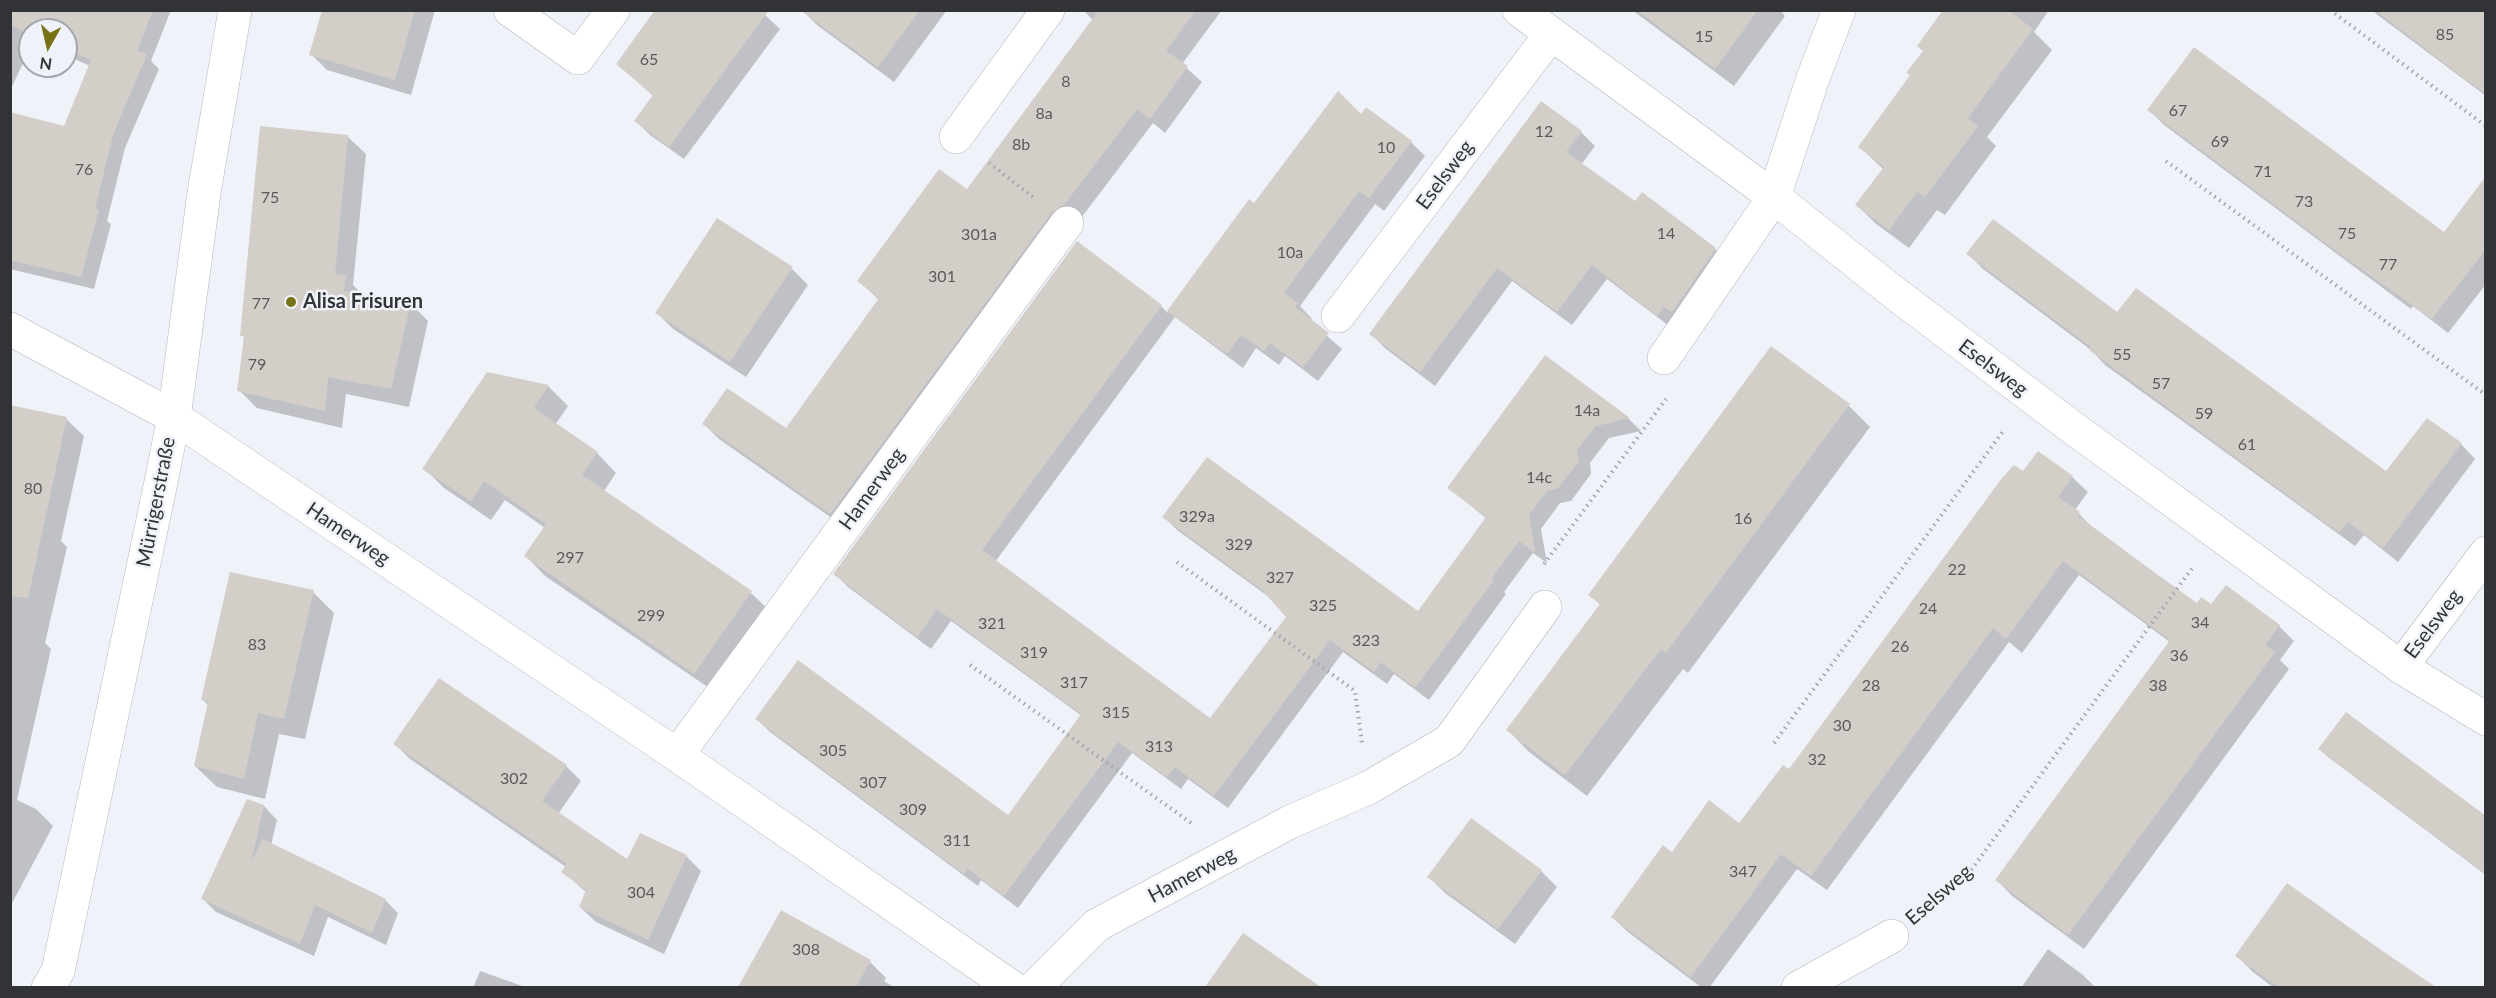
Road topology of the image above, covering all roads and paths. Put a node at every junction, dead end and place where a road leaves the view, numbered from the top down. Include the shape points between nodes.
1 (235, 10) edge
2 (510, 10) edge
3 (613, 10) edge
4 (1048, 10) edge
5 (1519, 10) edge
6 (1839, 10) edge
7 (2330, 10) edge
8 (1551, 34) junction
9 (2486, 126) edge
10 (956, 137) joint
11 (2166, 161) dead end
12 (1774, 196) junction
13 (1067, 223) joint
14 (1338, 316) dead end
15 (10, 329) edge
16 (1664, 358) dead end
17 (2486, 395) edge
18 (2030, 396) junction
19 (1667, 398) dead end
20 (174, 417) junction
21 (2218, 533) junction
22 (2486, 553) edge
23 (1178, 562) dead end
24 (1545, 607) joint
25 (970, 665) dead end
26 (2401, 667) junction
27 (2486, 719) edge
28 (1774, 743) dead end
29 (677, 755) junction
30 (1368, 788) junction
31 (1233, 853) junction
32 (1892, 936) joint
33 (48, 987) edge
34 (1013, 987) edge
35 (1034, 987) edge
36 (1798, 987) edge

1 - 20 street, Mürrigerstraße via 204,193
2 - 3 street via 578,58
4 - 10 street
5 - 8 street, Eselsweg
6 - 12 street
7 - 9 path
8 - 12 street, Eselsweg
8 - 14 street, Eselsweg
10 - 13 path
11 - 17 path
12 - 16 street
12 - 18 street, Eselsweg
13 - 29 street, Hamerweg
15 - 20 street, Hamerweg
18 - 21 street, Eselsweg
18 - 28 path
19 - 24 path via 1527,587
20 - 29 street, Hamerweg
20 - 33 street, Mürrigerstraße via 61,960
21 - 26 street, Eselsweg
21 - 32 path, Eselsweg via 1966,877
22 - 26 street, Eselsweg
23 - 30 path via 1355,691
24 - 30 street, Hamerweg via 1449,741
25 - 31 path
26 - 27 street, Eselsweg
29 - 34 street, Hamerweg
30 - 31 street, Hamerweg via 1290,822
31 - 35 street, Hamerweg via 1097,925
32 - 36 street

